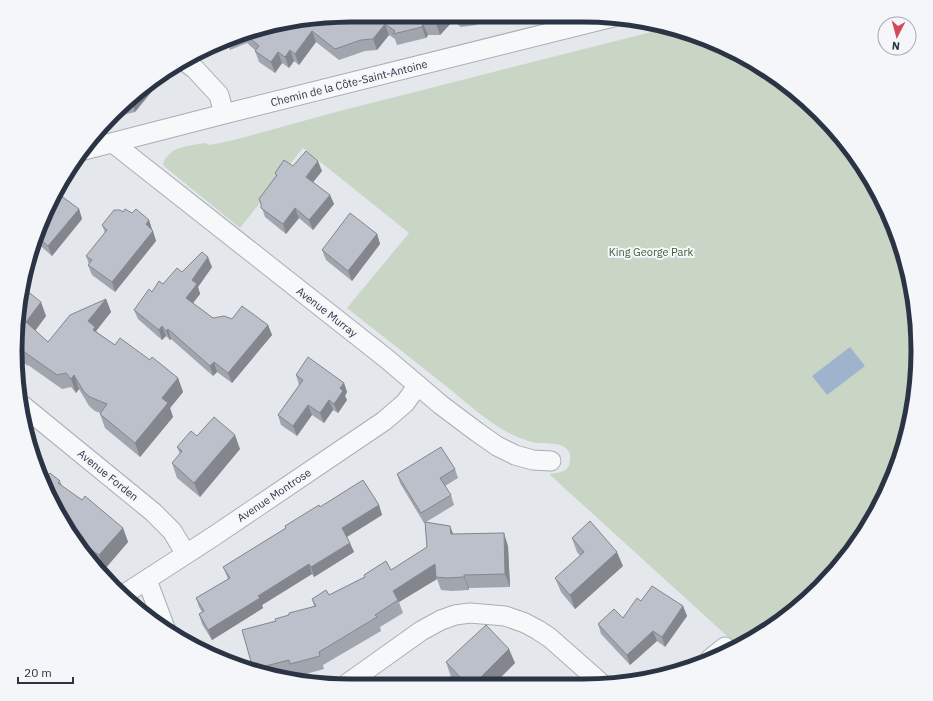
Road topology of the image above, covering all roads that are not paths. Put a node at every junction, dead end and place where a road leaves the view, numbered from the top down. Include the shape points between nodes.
1 (559, 23) edge
2 (189, 64) edge
3 (224, 114) junction
4 (113, 143) junction
5 (93, 148) edge
6 (418, 385) junction
7 (27, 409) edge
8 (551, 461) dead end
9 (186, 554) junction
10 (147, 580) junction
11 (128, 592) edge
12 (162, 619) edge
13 (600, 678) edge
14 (354, 679) edge

1 - 3 street, Chemin de la Côte-Saint-Antoine
2 - 3 street via 219,95
3 - 4 street, Chemin de la Côte-Saint-Antoine
4 - 5 street, Chemin de la Côte-Saint-Antoine
4 - 6 street, Avenue Murray
6 - 8 street, Avenue Murray via 497,446 515,455
6 - 9 street, Avenue Montrose via 405,403 384,421
7 - 9 street, Avenue Forden via 153,512 172,531
9 - 10 street, Avenue Montrose
10 - 11 street, Avenue Montrose
10 - 12 street
13 - 14 street via 532,626 505,616 470,613 441,620 421,631

